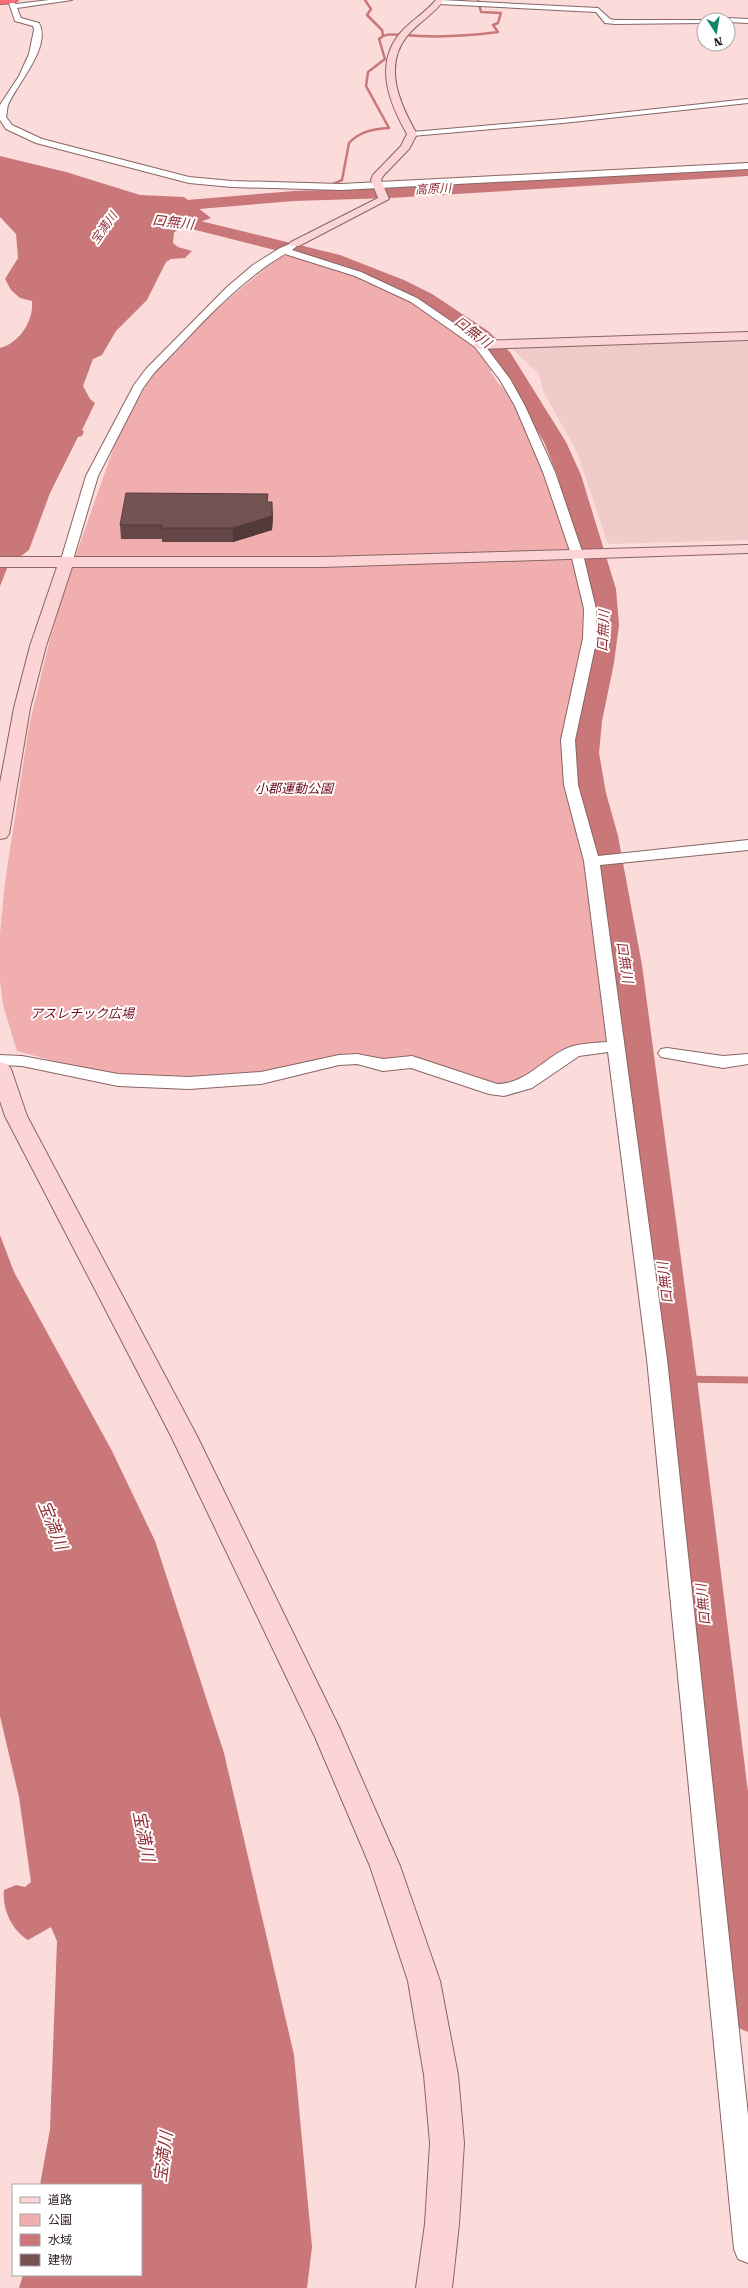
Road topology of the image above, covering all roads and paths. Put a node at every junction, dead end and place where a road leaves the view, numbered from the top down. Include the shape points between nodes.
1 (69, 0) edge
2 (600, 0) edge
3 (439, 1) edge
4 (0, 2) edge
5 (13, 3) edge
6 (598, 10) junction
7 (736, 20) edge
8 (696, 21) edge
9 (748, 21) edge
10 (748, 101) edge
11 (412, 134) junction
12 (748, 166) edge
13 (378, 186) junction
14 (289, 247) junction
15 (748, 336) edge
16 (479, 345) junction
17 (748, 549) edge
18 (577, 554) junction
19 (0, 562) edge
20 (66, 564) junction
21 (0, 834) edge
22 (748, 845) edge
23 (592, 861) junction
24 (617, 1046) junction
25 (667, 1053) dead end
26 (748, 1059) edge
27 (0, 1060) edge
28 (0, 1069) edge
29 (748, 2249) edge
30 (434, 2288) edge

1 - 5 street
2 - 6 street
3 - 6 street
3 - 11 street via 403,34 392,62 392,91 397,107
4 - 5 highway
5 - 13 street via 18,19 36,25 38,30 33,54 2,112 5,123 18,133 54,146 188,180 239,184
6 - 8 street via 608,21 615,22
7 - 9 street
10 - 11 street via 563,122
11 - 13 street via 405,147 378,176
12 - 13 street
13 - 14 street via 384,199
14 - 16 street via 358,274 414,300
14 - 20 street via 256,267 212,306 138,387 92,476
15 - 16 street
16 - 18 street via 505,379 520,406 549,472
17 - 18 street
18 - 20 street via 323,562
18 - 23 street via 590,610 590,638 568,740 571,785
19 - 20 street
20 - 21 street via 38,646 22,708
22 - 23 street
23 - 24 street
24 - 27 street via 575,1051 526,1084 504,1090 495,1090 412,1062 383,1065 358,1059 339,1060 261,1078 189,1082 118,1080 22,1061
24 - 29 street via 657,1359
25 - 26 street via 723,1062
28 - 30 street via 16,1116 184,1436 329,1736 385,1866 424,1981 441,2074 447,2143 442,2224

